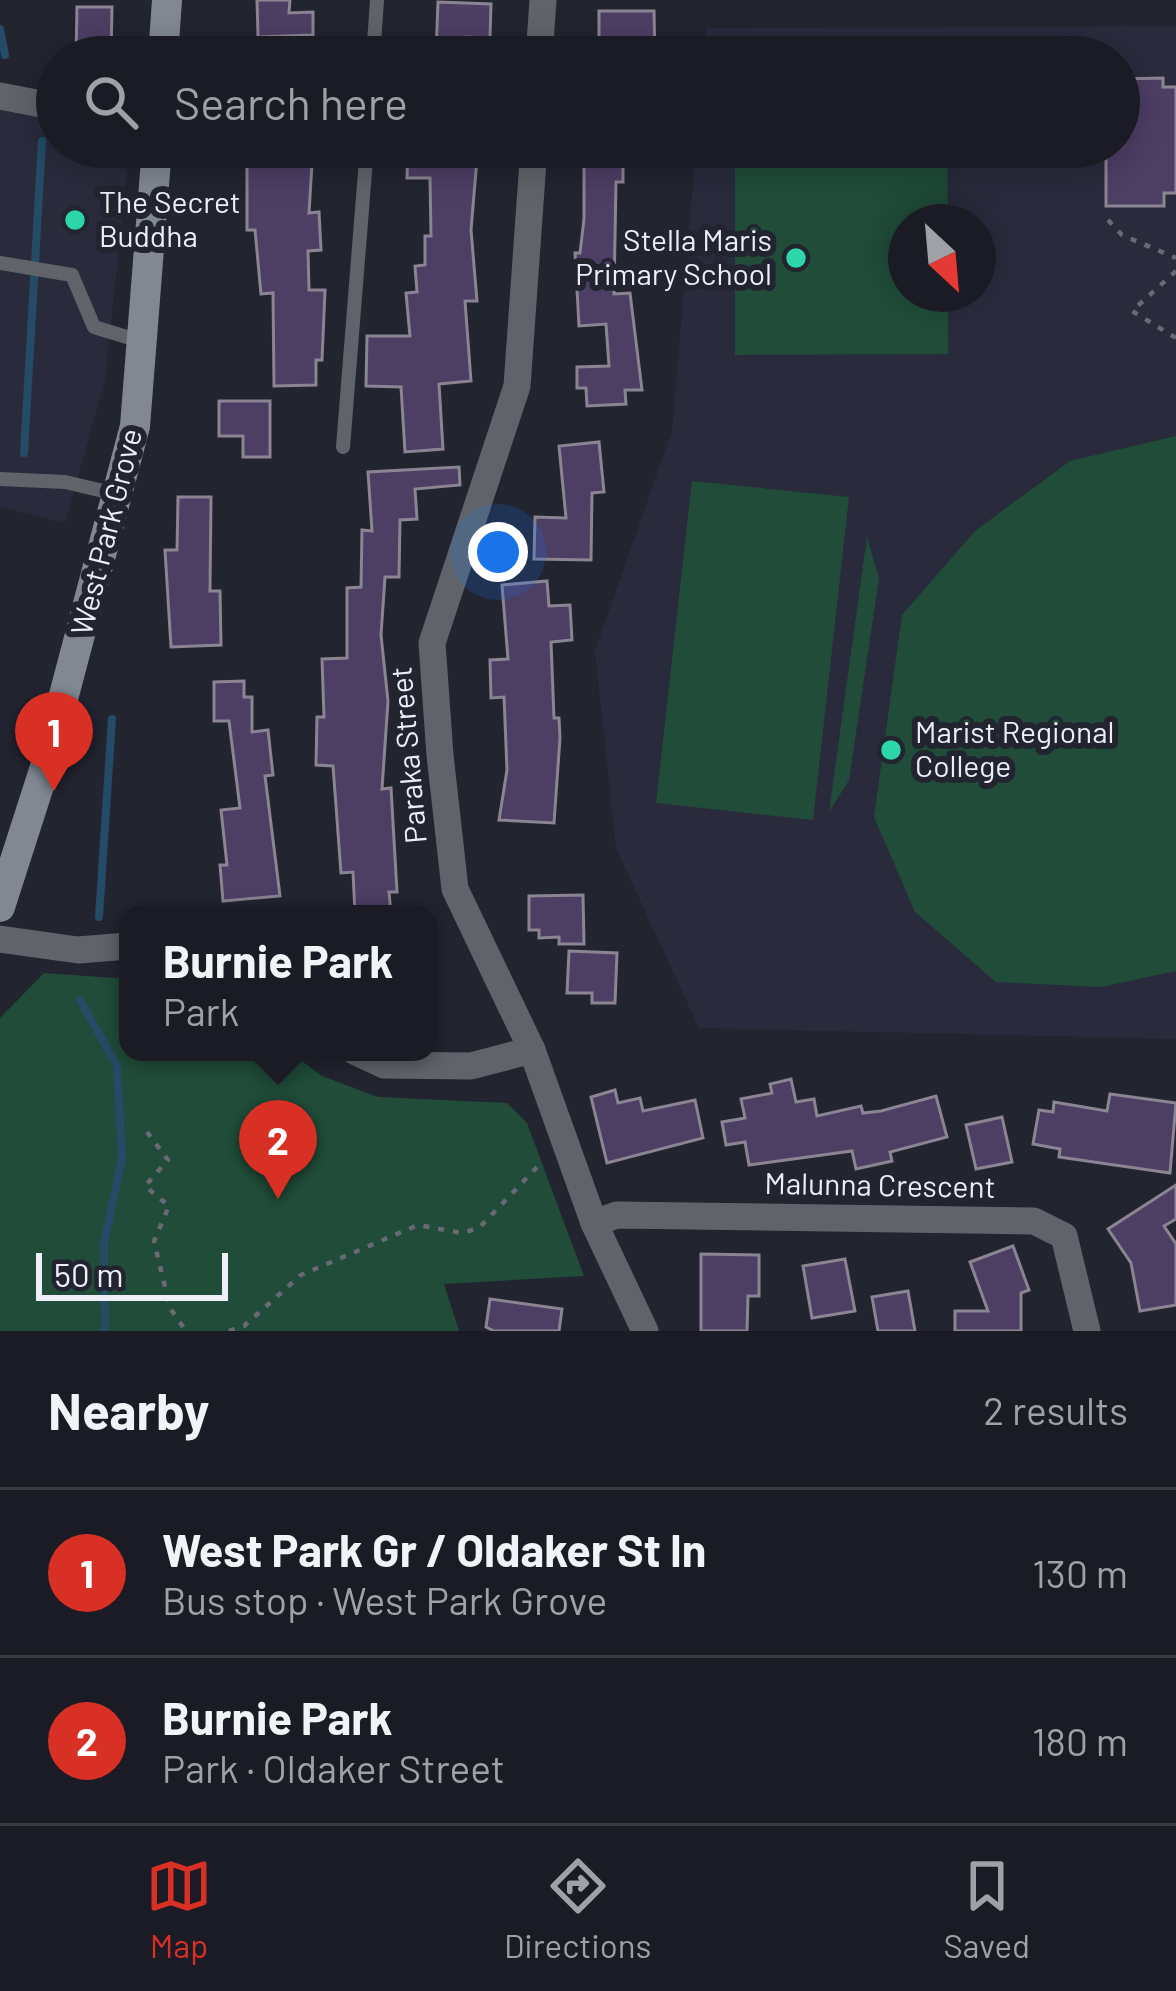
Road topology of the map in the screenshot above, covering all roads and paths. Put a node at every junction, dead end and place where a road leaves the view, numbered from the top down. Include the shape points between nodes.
1 (167, 0) edge
2 (377, 0) edge
3 (543, 0) edge
4 (164, 36) edge
5 (374, 36) edge
6 (540, 36) edge
7 (0, 96) edge
8 (36, 102) edge
9 (156, 168) edge
10 (365, 168) edge
11 (533, 168) edge
12 (1108, 220) dead end
13 (1176, 259) edge
14 (0, 262) edge
15 (1176, 271) edge
16 (1176, 338) edge
17 (145, 342) junction
18 (343, 447) dead end
19 (0, 479) edge
20 (121, 496) junction
21 (1, 904) edge
22 (0, 939) edge
23 (119, 947) edge
24 (532, 1050) junction
25 (375, 1061) edge
26 (148, 1132) dead end
27 (563, 1141) junction
28 (594, 1223) junction
29 (186, 1331) edge
30 (229, 1331) edge
31 (645, 1331) edge
32 (1087, 1331) edge

1 - 4 main road
2 - 5 lane
3 - 6 street
7 - 8 street
9 - 17 main road, West Park Grove
10 - 18 lane
11 - 24 street, Paraka Street via 517,386 432,643 455,889
12 - 13 path via 1122,235
14 - 17 lane via 71,275 94,327
15 - 16 path via 1132,311
17 - 20 main road, West Park Grove
19 - 20 lane via 65,482
20 - 21 main road, West Park Grove
22 - 23 street
24 - 25 street via 471,1066
24 - 27 street, Paraka Street
26 - 29 path via 168,1160 145,1186 169,1206 154,1241 170,1308
27 - 28 street, Paraka Street
27 - 30 path via 479,1228 418,1226 301,1275
28 - 31 street, Paraka Street
28 - 32 street, Malunna Crescent via 617,1215 1034,1221 1064,1236

